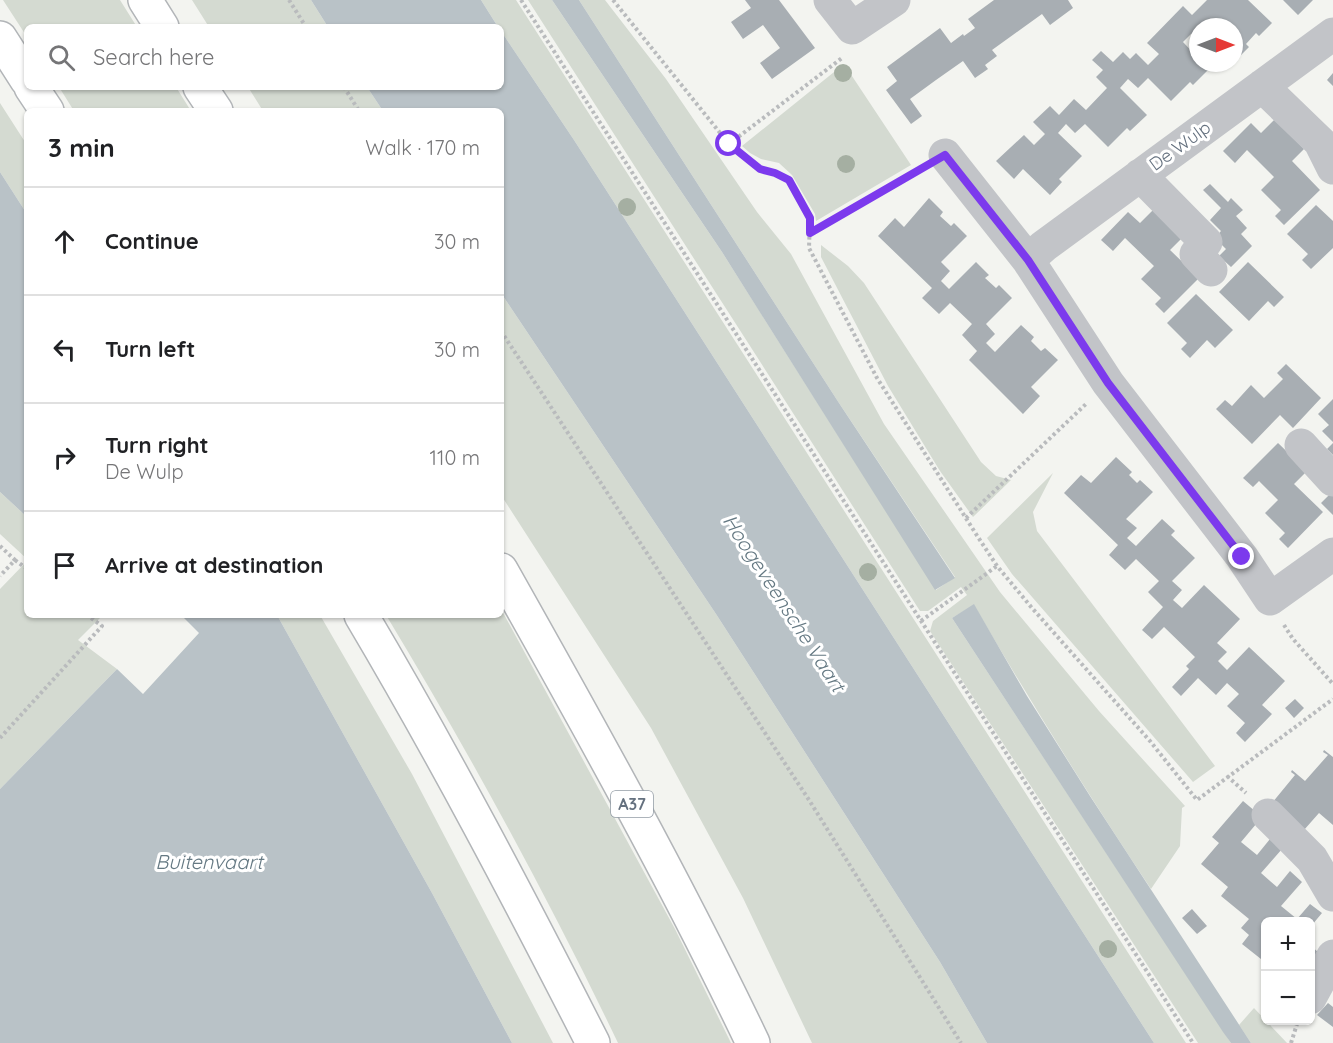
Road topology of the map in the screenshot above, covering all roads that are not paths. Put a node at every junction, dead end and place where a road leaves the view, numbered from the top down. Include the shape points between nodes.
1 (145, 0) edge
2 (830, 0) edge
3 (894, 0) edge
4 (160, 24) edge
5 (1333, 34) edge
6 (0, 38) edge
7 (24, 75) edge
8 (1262, 86) junction
9 (33, 90) edge
10 (203, 90) edge
11 (45, 108) edge
12 (214, 108) edge
13 (945, 155) road end
14 (1333, 168) edge
15 (1140, 176) junction
16 (1028, 260) junction
17 (1211, 270) dead end
18 (1301, 445) dead end
19 (1333, 480) edge
20 (1333, 554) edge
21 (504, 575) edge
22 (363, 618) edge
23 (1268, 815) dead end
24 (1333, 895) edge
25 (1333, 956) edge
26 (1315, 990) edge
27 (593, 1043) edge
28 (753, 1043) edge

1 - 4 highway
2 - 3 street via 852,28
5 - 8 street, De Wulp
6 - 7 highway
8 - 14 street via 1320,142
8 - 15 street, De Wulp
9 - 11 highway
10 - 12 highway
13 - 16 street
15 - 16 street, De Wulp
15 - 17 street via 1206,242 1196,254
16 - 20 street via 1108,383 1270,599
18 - 19 street
21 - 28 highway, A37 via 606,754
22 - 27 highway via 490,842
23 - 24 street via 1312,859
25 - 26 street

